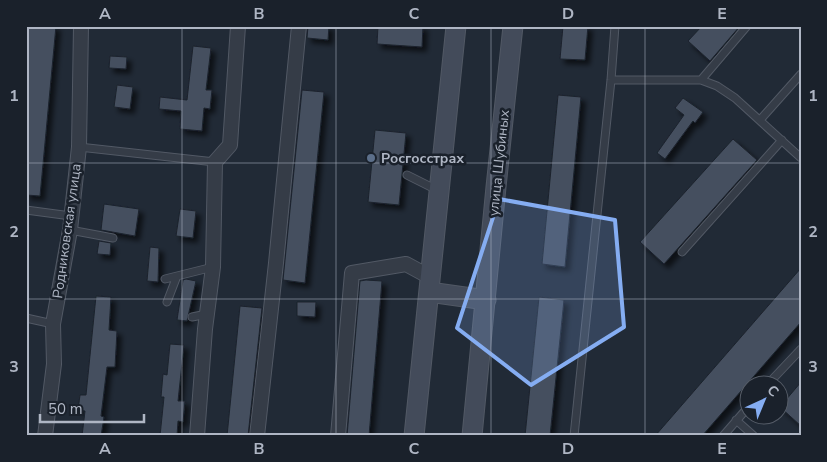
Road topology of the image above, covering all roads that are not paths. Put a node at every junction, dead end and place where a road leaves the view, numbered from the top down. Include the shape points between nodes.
1 (81, 26) edge
2 (238, 26) edge
3 (298, 26) edge
4 (456, 26) edge
5 (513, 26) edge
6 (615, 26) edge
7 (747, 26) edge
8 (801, 74) edge
9 (611, 80) junction
10 (701, 80) junction
11 (760, 120) junction
12 (782, 140) junction
13 (79, 147) junction
14 (801, 158) edge
15 (215, 162) junction
16 (407, 175) dead end
17 (439, 192) junction
18 (26, 210) edge
19 (71, 216) junction
20 (70, 230) junction
21 (113, 238) dead end
22 (682, 252) dead end
23 (213, 267) junction
24 (177, 276) junction
25 (165, 279) dead end
26 (430, 284) junction
27 (486, 300) junction
28 (167, 302) dead end
29 (207, 314) junction
30 (192, 317) dead end
31 (26, 318) edge
32 (53, 324) junction
33 (801, 349) edge
34 (777, 374) edge
35 (740, 416) edge
36 (736, 420) junction
37 (45, 436) edge
38 (197, 436) edge
39 (257, 436) edge
40 (338, 436) edge
41 (414, 436) edge
42 (472, 436) edge
43 (574, 436) edge
44 (723, 436) edge
45 (754, 436) edge

1 - 13 street, Родниковская улица
2 - 15 street via 230,145
3 - 39 street
4 - 17 main road
5 - 27 main road, улица Шубиных
6 - 9 lane
7 - 10 lane
8 - 11 lane
9 - 10 lane
9 - 43 lane
10 - 11 lane via 735,98
11 - 12 lane
12 - 14 lane
12 - 22 lane
13 - 15 lane
13 - 19 street, Родниковская улица
15 - 23 street
16 - 17 lane
17 - 26 main road
18 - 19 lane
19 - 20 street, Родниковская улица
20 - 21 lane
20 - 32 street, Родниковская улица
23 - 24 lane
23 - 29 street
24 - 25 lane
24 - 28 lane
26 - 27 main road
26 - 40 street via 406,264 352,273
26 - 41 main road
27 - 42 main road, улица Шубиных
29 - 30 lane
29 - 38 street
31 - 32 lane
32 - 37 street, Родниковская улица via 54,364
33 - 34 lane
35 - 36 lane
36 - 44 lane
36 - 45 lane

